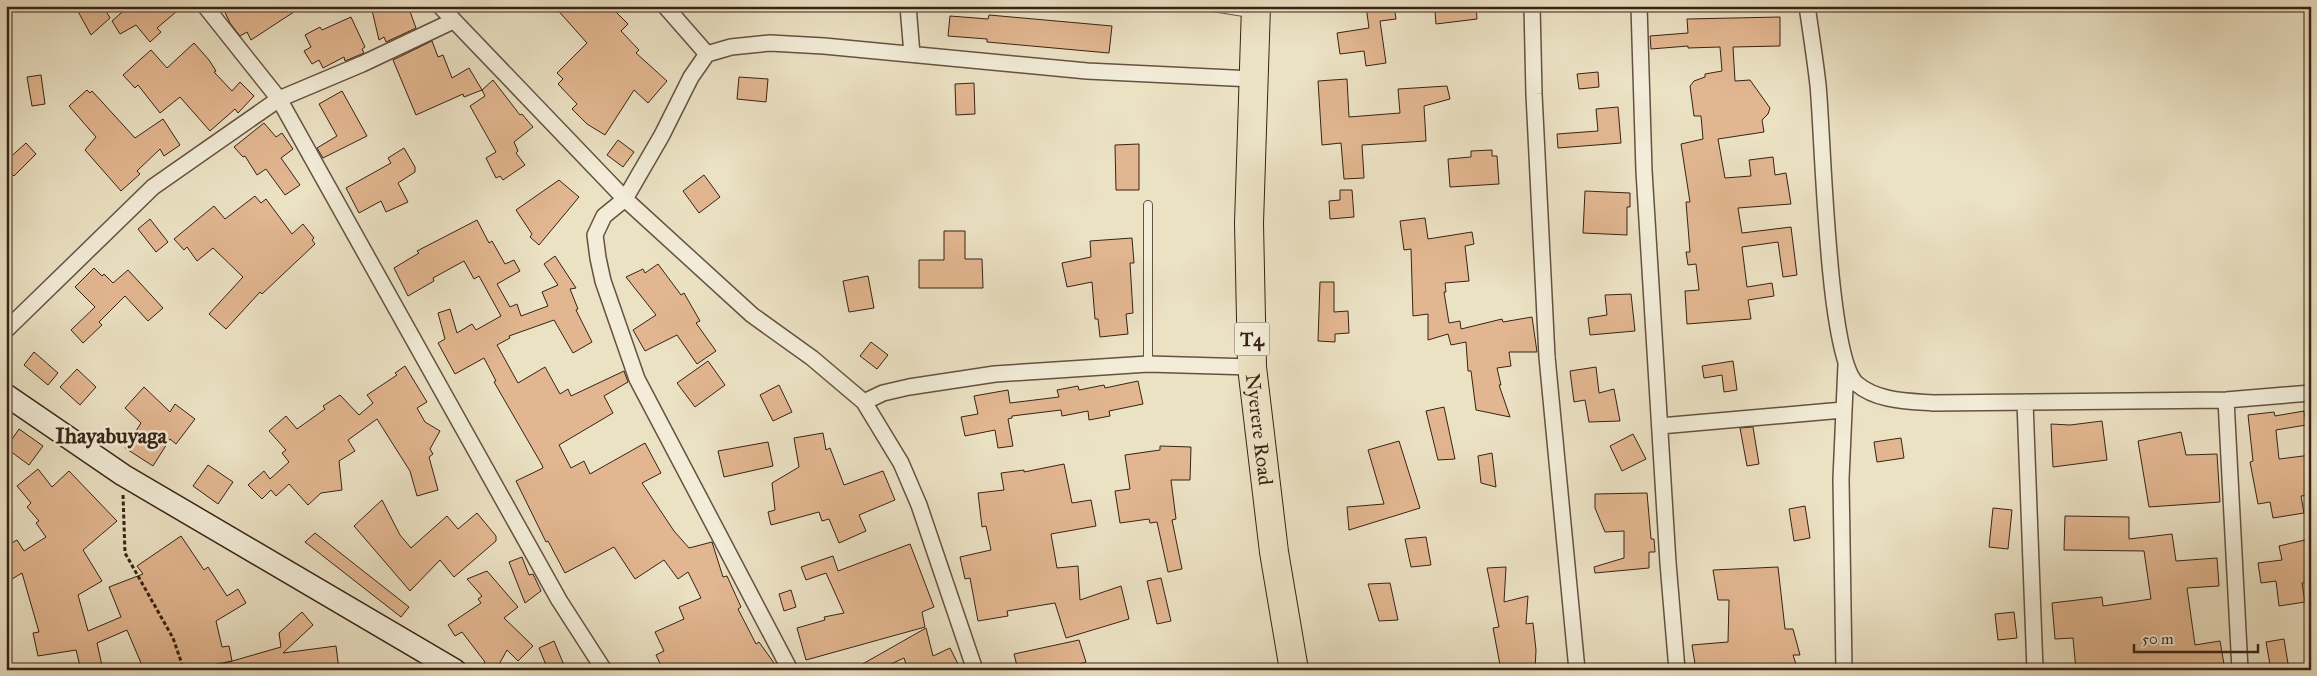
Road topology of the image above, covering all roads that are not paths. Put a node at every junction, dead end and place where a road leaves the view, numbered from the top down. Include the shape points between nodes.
1 (205, 6) edge
2 (440, 6) edge
3 (665, 6) edge
4 (908, 6) edge
5 (1207, 6) edge
6 (1532, 6) edge
7 (1639, 6) edge
8 (1807, 6) edge
9 (1255, 10) edge
10 (453, 21) junction
11 (707, 54) junction
12 (912, 54) junction
13 (1253, 79) junction
14 (279, 99) junction
15 (625, 199) junction
16 (1148, 205) dead end
17 (6, 330) edge
18 (1148, 364) junction
19 (1846, 365) junction
20 (1252, 367) junction
21 (2311, 393) edge
22 (6, 395) edge
23 (2226, 400) junction
24 (864, 402) junction
25 (2025, 402) junction
26 (1843, 410) junction
27 (1660, 426) junction
28 (455, 670) edge
29 (604, 670) edge
30 (790, 670) edge
31 (975, 670) edge
32 (1294, 670) edge
33 (1577, 670) edge
34 (1677, 670) edge
35 (1844, 670) edge
36 (2035, 670) edge
37 (2240, 670) edge

1 - 14 street
2 - 10 street
3 - 11 street
4 - 12 street
5 - 9 lane
6 - 33 street via 1547,357
7 - 27 street via 1644,171
8 - 19 street via 1818,86 1838,329
9 - 13 highway, Nyerere Road / T4
10 - 14 street
10 - 15 street
11 - 12 street via 731,47 770,43
11 - 15 street via 691,77 662,136
12 - 13 street via 1088,71
13 - 20 highway, Nyerere Road / T4 via 1248,223
14 - 17 street via 153,187
14 - 29 street via 550,583
15 - 24 street via 752,315 812,358
15 - 30 street via 604,216 595,235 603,281 612,308 637,379
16 - 18 lane
18 - 20 street
18 - 24 street via 995,374 909,387 883,393
19 - 25 street via 1856,383 1872,393 1893,399 1933,403
19 - 26 street
20 - 32 highway, Nyerere Road / T4 via 1274,552
21 - 23 street
22 - 28 main road via 122,475
23 - 25 street
23 - 37 street
24 - 31 street via 901,463 919,505
25 - 36 street
26 - 27 street
26 - 35 street
27 - 34 street

